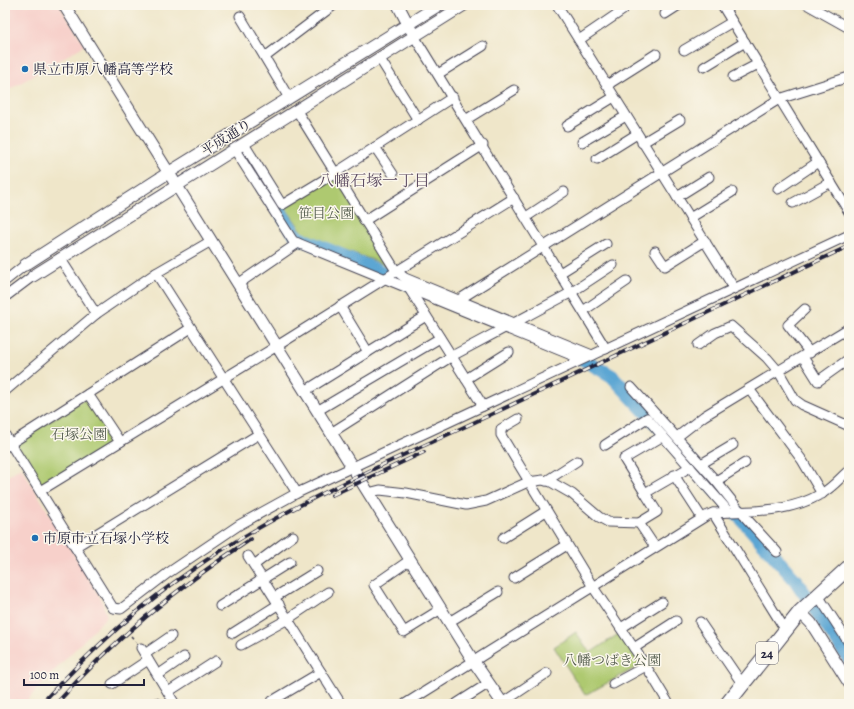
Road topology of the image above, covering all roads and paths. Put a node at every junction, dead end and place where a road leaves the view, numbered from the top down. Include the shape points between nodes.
1 (64, 5) edge
2 (334, 5) edge
3 (398, 5) edge
4 (439, 5) edge
5 (464, 5) edge
6 (557, 5) edge
7 (680, 5) edge
8 (722, 5) edge
9 (808, 5) edge
10 (623, 10) dead end
11 (665, 14) dead end
12 (240, 16) dead end
13 (732, 22) junction
14 (408, 24) junction
15 (849, 28) edge
16 (414, 36) junction
17 (579, 40) junction
18 (745, 42) junction
19 (483, 46) dead end
20 (684, 50) dead end
21 (656, 54) dead end
22 (265, 57) junction
23 (380, 59) junction
24 (758, 64) junction
25 (704, 67) dead end
26 (438, 74) junction
27 (733, 77) dead end
28 (849, 77) edge
29 (606, 85) junction
30 (514, 90) dead end
31 (453, 97) junction
32 (614, 97) junction
33 (289, 98) junction
34 (780, 98) junction
35 (297, 111) junction
36 (626, 116) junction
37 (466, 119) junction
38 (418, 120) junction
39 (680, 120) dead end
40 (567, 126) dead end
41 (637, 134) junction
42 (582, 142) dead end
43 (642, 143) junction
44 (483, 146) junction
45 (239, 147) junction
46 (375, 147) junction
47 (597, 159) dead end
48 (818, 162) junction
49 (168, 173) junction
50 (335, 173) junction
51 (662, 173) junction
52 (393, 174) dead end
53 (708, 177) dead end
54 (831, 182) junction
55 (176, 185) junction
56 (778, 189) dead end
57 (564, 192) dead end
58 (732, 192) dead end
59 (677, 197) junction
60 (514, 198) junction
61 (793, 204) dead end
62 (849, 212) edge
63 (526, 217) junction
64 (690, 218) junction
65 (364, 221) junction
66 (849, 234) edge
67 (211, 241) junction
68 (705, 241) junction
69 (298, 243) junction
70 (606, 244) dead end
71 (544, 246) junction
72 (655, 251) dead end
73 (60, 258) junction
74 (26, 265) joint
75 (614, 265) dead end
76 (396, 271) junction
77 (156, 273) junction
78 (560, 273) junction
79 (33, 276) joint
80 (384, 278) junction
81 (5, 281) edge
82 (627, 281) dead end
83 (238, 284) junction
84 (734, 288) junction
85 (410, 290) junction
86 (572, 292) junction
87 (5, 296) edge
88 (460, 299) junction
89 (340, 306) junction
90 (806, 309) dead end
91 (583, 311) junction
92 (96, 314) junction
93 (426, 316) junction
94 (515, 322) junction
95 (191, 328) junction
96 (503, 328) junction
97 (849, 328) edge
98 (440, 338) junction
99 (698, 345) dead end
100 (277, 346) junction
101 (606, 349) junction
102 (368, 352) junction
103 (509, 352) dead end
104 (592, 355) junction
105 (806, 355) junction
106 (452, 356) junction
107 (581, 359) junction
108 (846, 361) dead end
109 (779, 372) junction
110 (223, 378) junction
111 (466, 379) junction
112 (631, 387) dead end
113 (749, 389) junction
114 (5, 391) edge
115 (305, 391) junction
116 (88, 394) junction
117 (483, 406) junction
118 (317, 412) junction
119 (518, 419) dead end
120 (849, 426) edge
121 (331, 433) junction
122 (259, 434) junction
123 (5, 435) edge
124 (662, 436) junction
125 (677, 437) junction
126 (120, 442) junction
127 (8, 445) edge
128 (605, 445) dead end
129 (733, 445) dead end
130 (577, 461) dead end
131 (745, 462) dead end
132 (701, 464) junction
133 (690, 467) junction
134 (352, 468) junction
135 (848, 473) edge
136 (674, 475) junction
137 (546, 481) junction
138 (716, 481) junction
139 (528, 482) junction
140 (40, 491) junction
141 (297, 493) junction
142 (368, 493) junction
143 (645, 493) junction
144 (822, 494) junction
145 (546, 511) junction
146 (736, 511) junction
147 (713, 513) junction
148 (702, 518) junction
149 (639, 523) junction
150 (293, 536) dead end
151 (503, 538) dead end
152 (567, 545) junction
153 (75, 547) junction
154 (655, 547) junction
155 (777, 552) dead end
156 (248, 556) dead end
157 (410, 560) junction
158 (290, 562) dead end
159 (254, 564) junction
160 (849, 567) edge
161 (317, 571) dead end
162 (514, 578) dead end
163 (264, 580) junction
164 (593, 587) junction
165 (328, 592) dead end
166 (498, 592) dead end
167 (277, 601) junction
168 (662, 602) dead end
169 (810, 602) junction
170 (220, 606) dead end
171 (441, 609) junction
172 (288, 619) junction
173 (676, 621) dead end
174 (449, 622) junction
175 (700, 622) dead end
176 (621, 628) junction
177 (786, 628) junction
178 (233, 633) dead end
179 (171, 636) dead end
180 (849, 643) edge
181 (241, 645) dead end
182 (634, 648) junction
183 (145, 654) junction
184 (184, 657) dead end
185 (216, 661) dead end
186 (474, 662) junction
187 (646, 666) junction
188 (321, 672) junction
189 (547, 673) dead end
190 (158, 675) junction
191 (489, 683) junction
192 (849, 683) edge
193 (112, 684) dead end
194 (613, 684) dead end
195 (743, 685) junction
196 (168, 692) junction
197 (176, 704) edge
198 (274, 704) edge
199 (341, 704) edge
200 (405, 704) edge
201 (456, 704) edge
202 (503, 704) edge
203 (669, 704) edge
204 (727, 704) edge

1 - 49 street
2 - 22 street
3 - 14 street
4 - 14 street, 平成通り
5 - 16 street, 平成通り
6 - 17 street
7 - 11 street
8 - 13 street
9 - 15 street
10 - 17 street
12 - 22 street
13 - 18 street
13 - 20 street
14 - 16 street
14 - 33 street, 平成通り
16 - 23 street, 平成通り
16 - 26 street
17 - 29 street
18 - 24 street
18 - 25 street
19 - 26 street
21 - 29 street
22 - 33 street
23 - 35 street, 平成通り
23 - 38 street
24 - 27 street
24 - 34 street
26 - 31 street
28 - 34 street
29 - 32 street
30 - 37 street
31 - 37 street
31 - 38 street
32 - 36 street
32 - 40 street
33 - 49 street, 平成通り
34 - 48 street
34 - 51 street
35 - 45 street, 平成通り
35 - 50 street
36 - 41 street
36 - 42 street
37 - 44 street
38 - 46 street
39 - 43 street
41 - 43 street
41 - 47 street
43 - 51 street
44 - 60 street
44 - 65 street
45 - 50 street via 282,205
45 - 55 street, 平成通り
45 - 69 street via 293,241
46 - 50 street
46 - 52 street
48 - 54 street
48 - 56 street
49 - 55 street
49 - 74 street, 平成通り
50 - 65 street
51 - 59 street
51 - 71 street
53 - 59 street
54 - 61 street
54 - 62 street
55 - 67 street
55 - 73 street, 平成通り
57 - 63 street
58 - 64 street
59 - 64 street
60 - 63 street
60 - 76 street
63 - 71 street
64 - 68 street
65 - 76 street
66 - 84 street
67 - 77 street
67 - 83 street
68 - 72 street via 665,266
68 - 84 street
69 - 80 street
69 - 83 street
70 - 78 street
71 - 78 street
71 - 88 street
73 - 79 street, 平成通り
73 - 92 street
74 - 81 street, 平成通り
75 - 86 street
76 - 80 street
76 - 88 street via 405,278
77 - 92 street
77 - 95 street
78 - 86 street
79 - 87 street, 平成通り
80 - 85 street
80 - 89 street
82 - 91 street
83 - 100 street
84 - 101 street
85 - 93 street
85 - 96 street
86 - 91 street
86 - 94 street
88 - 94 street
89 - 100 street
89 - 102 street
90 - 105 street via 788,325
91 - 101 street
92 - 114 street
93 - 98 street
93 - 102 street
94 - 96 street
94 - 104 street
95 - 110 street
95 - 116 street
96 - 106 street
96 - 107 street
97 - 105 street
98 - 106 street
98 - 118 street
99 - 109 street via 731,326
100 - 110 street
100 - 115 street
101 - 104 street
102 - 115 street
103 - 111 street
104 - 107 street
105 - 108 street via 818,382
105 - 109 street
106 - 111 street
106 - 121 street
107 - 117 street
109 - 113 street
109 - 120 street via 795,400 802,406
110 - 122 street
110 - 126 street
111 - 117 street
112 - 125 street
113 - 125 street via 704,416
113 - 144 street via 802,460
115 - 118 street
116 - 126 street
116 - 127 street
117 - 134 street
118 - 121 street
119 - 139 street via 501,429 500,435
121 - 134 street
122 - 141 street
122 - 153 street
123 - 127 street
124 - 128 street via 646,418
124 - 133 street
124 - 143 street via 624,459
125 - 132 street
126 - 140 street
127 - 140 street
129 - 132 street
130 - 137 street
131 - 138 street
132 - 138 street
133 - 136 street
133 - 146 street
134 - 141 street
134 - 142 street
135 - 144 street
136 - 143 street
136 - 148 street
137 - 139 street
137 - 149 street via 572,494 608,522
138 - 146 street
139 - 142 street via 486,501 466,505 406,493 380,490
139 - 145 street
140 - 153 street
141 - 153 street via 239,525 168,573 121,609 113,608
142 - 157 street
143 - 149 street via 657,512
144 - 146 street via 796,506
145 - 151 street
145 - 152 street
146 - 147 street
146 - 155 street
147 - 148 street
147 - 177 street
148 - 154 street
149 - 154 street
150 - 159 street
152 - 162 street
152 - 164 street
154 - 164 street
156 - 159 street
157 - 171 street
157 - 171 street via 374,585 404,632
158 - 163 street
159 - 163 street
160 - 169 main road, 24
161 - 167 street
163 - 167 street
163 - 170 street
164 - 176 street
164 - 186 street
165 - 172 street
166 - 174 street
167 - 172 street
167 - 178 street
168 - 176 street
169 - 177 main road, 24
169 - 180 street
169 - 192 street via 811,623
171 - 174 street
172 - 181 street
172 - 188 street
173 - 182 street
174 - 186 street
175 - 195 street
176 - 182 street
177 - 195 main road, 24
179 - 183 street
182 - 187 street
183 - 190 street
183 - 193 street
184 - 190 street
185 - 196 street
186 - 191 street
186 - 200 street
187 - 194 street
187 - 203 street
188 - 198 street via 272,701
188 - 199 street
189 - 202 street
190 - 196 street
191 - 201 street
191 - 202 street
195 - 204 main road, 24
196 - 197 street

